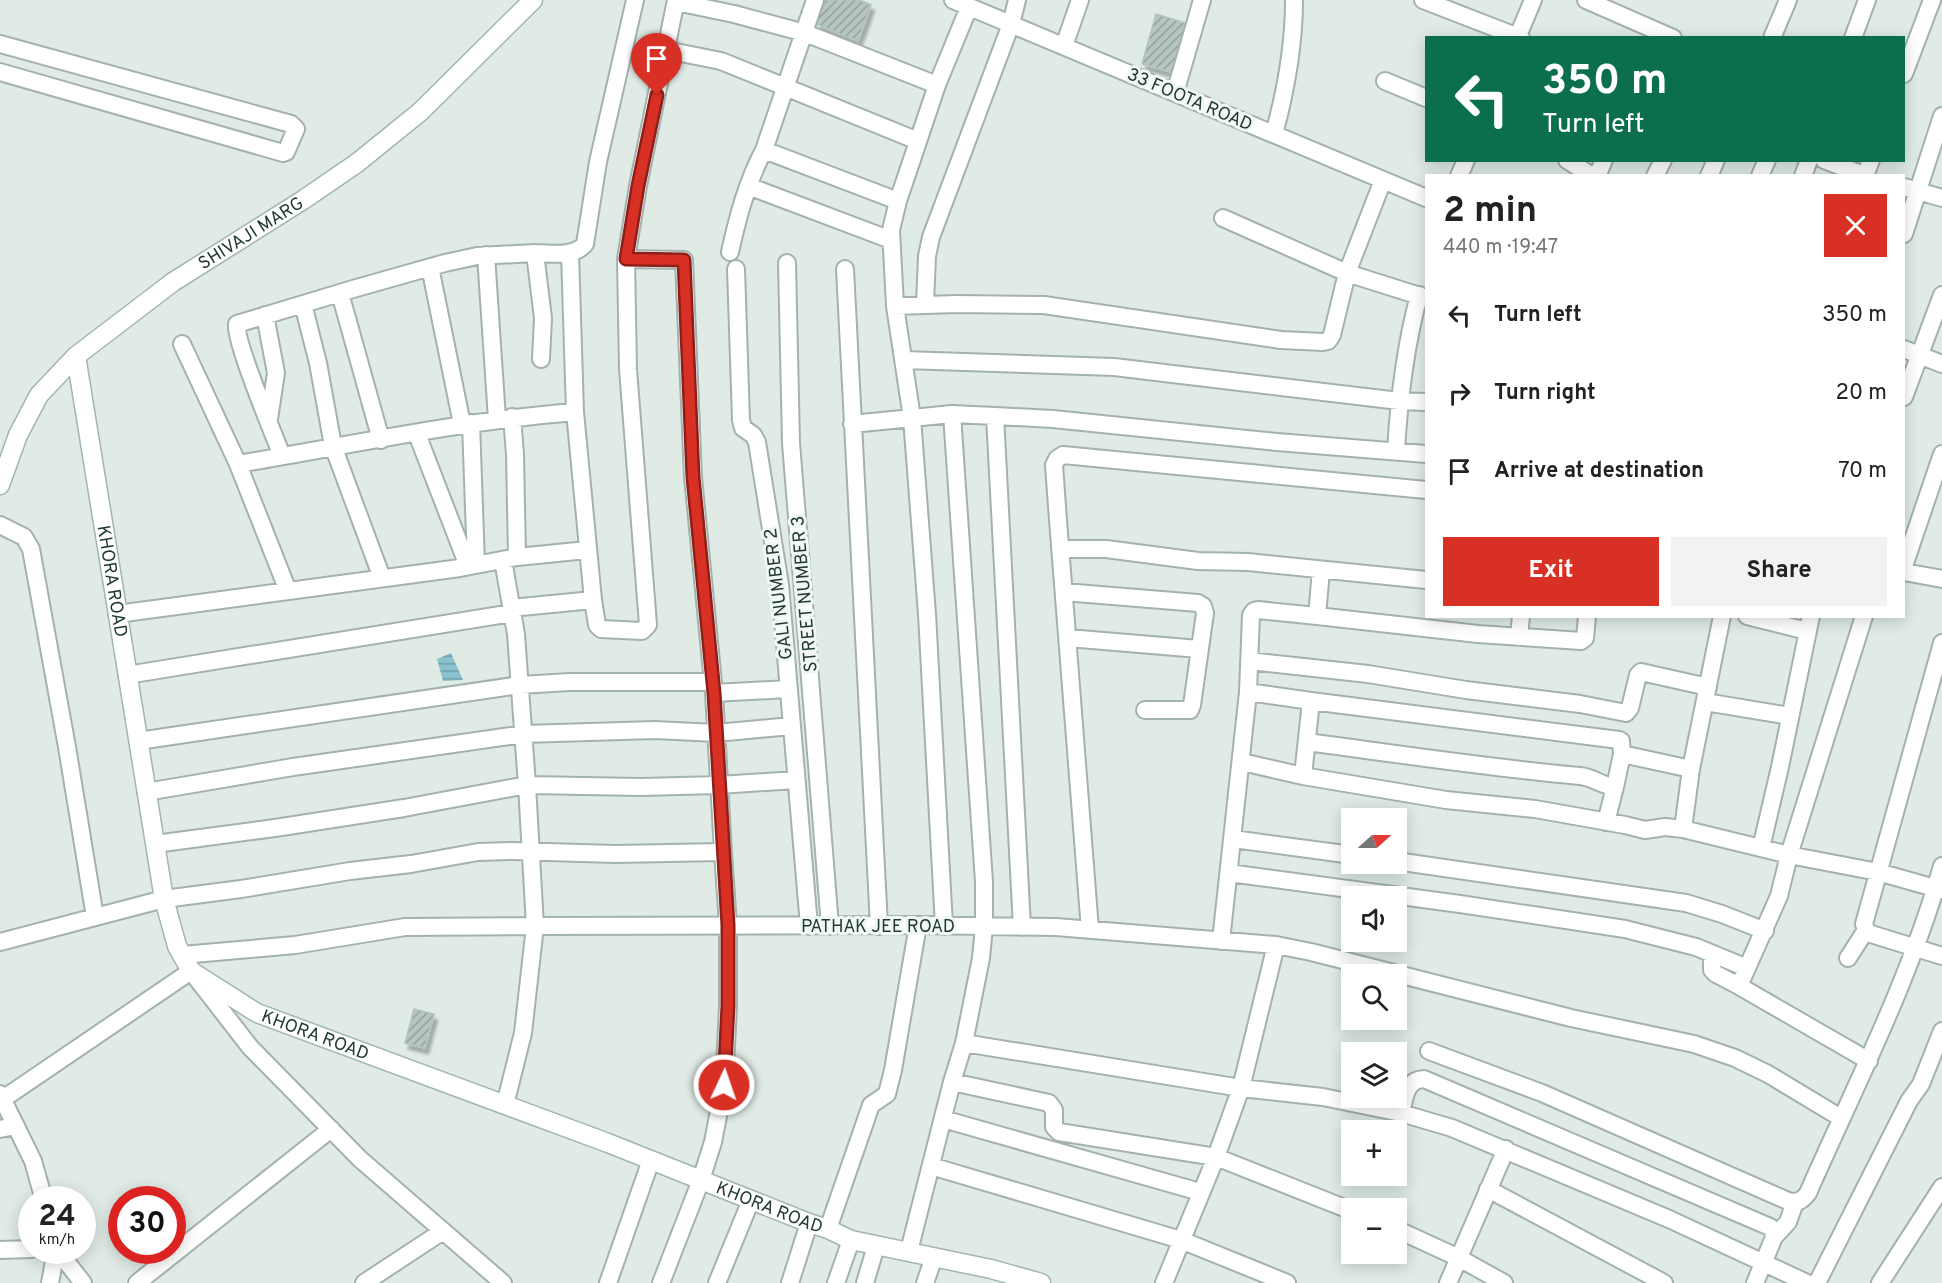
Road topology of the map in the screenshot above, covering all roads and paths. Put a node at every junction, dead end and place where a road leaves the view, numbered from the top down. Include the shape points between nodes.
1 (533, 0) edge
2 (635, 0) edge
3 (815, 0) edge
4 (953, 0) edge
5 (1017, 0) edge
6 (1080, 0) edge
7 (1202, 0) edge
8 (1294, 0) edge
9 (1424, 0) edge
10 (1533, 0) edge
11 (1586, 0) edge
12 (1788, 0) edge
13 (1867, 0) edge
14 (1932, 0) edge
15 (676, 1) edge
16 (969, 7) junction
17 (1011, 24) junction
18 (805, 33) junction
19 (1516, 36) edge
20 (1519, 36) edge
21 (1667, 36) edge
22 (1773, 36) edge
23 (1854, 36) edge
24 (0, 44) edge
25 (1064, 46) junction
26 (666, 50) junction
27 (0, 72) edge
28 (1905, 72) edge
29 (1385, 81) dead end
30 (937, 85) junction
31 (786, 87) junction
32 (1175, 93) junction
33 (1425, 98) edge
34 (1942, 116) edge
35 (1274, 134) junction
36 (918, 141) junction
37 (764, 150) junction
38 (1570, 162) edge
39 (1829, 162) edge
40 (1589, 174) edge
41 (1862, 174) edge
42 (1383, 180) junction
43 (748, 186) junction
44 (1910, 189) edge
45 (1425, 198) edge
46 (1942, 198) edge
47 (898, 201) junction
48 (1223, 218) dead end
49 (1905, 226) edge
50 (891, 240) junction
51 (730, 252) dead end
52 (535, 253) junction
53 (570, 253) junction
54 (486, 255) junction
55 (626, 259) junction
56 (787, 262) dead end
57 (430, 267) junction
58 (736, 269) dead end
59 (845, 269) dead end
60 (1347, 273) junction
61 (340, 293) junction
62 (1942, 295) edge
63 (1423, 297) edge
64 (303, 304) junction
65 (925, 304) junction
66 (895, 306) junction
67 (265, 315) junction
68 (182, 344) dead end
69 (1911, 352) edge
70 (76, 356) junction
71 (541, 358) dead end
72 (904, 360) junction
73 (1942, 364) edge
74 (1905, 391) edge
75 (1399, 401) junction
76 (1425, 402) edge
77 (574, 412) junction
78 (952, 414) junction
79 (995, 416) junction
80 (505, 418) junction
81 (912, 418) junction
82 (269, 420) junction
83 (467, 423) junction
84 (852, 424) junction
85 (417, 434) junction
86 (381, 440) junction
87 (333, 446) junction
88 (1396, 451) junction
89 (1942, 453) edge
90 (1425, 454) edge
91 (282, 456) junction
92 (238, 464) junction
93 (0, 485) edge
94 (1425, 490) edge
95 (0, 525) edge
96 (1060, 549) junction
97 (587, 550) junction
98 (510, 558) junction
99 (1905, 563) edge
100 (472, 565) junction
101 (1321, 570) junction
102 (1905, 572) edge
103 (382, 578) junction
104 (1942, 579) edge
105 (1425, 580) edge
106 (288, 591) junction
107 (1064, 592) junction
108 (593, 600) junction
109 (512, 611) junction
110 (117, 614) junction
111 (1317, 616) junction
112 (1521, 618) edge
113 (1587, 618) edge
114 (1722, 618) edge
115 (1762, 618) edge
116 (1863, 618) edge
117 (1809, 624) edge
118 (1519, 637) junction
119 (1068, 638) junction
120 (1942, 643) edge
121 (1199, 649) junction
122 (1249, 661) junction
123 (127, 675) junction
124 (520, 685) junction
125 (713, 687) junction
126 (788, 689) junction
127 (1248, 692) junction
128 (1706, 695) junction
129 (1311, 701) junction
130 (1145, 710) dead end
131 (1790, 716) junction
132 (791, 726) junction
133 (716, 733) junction
134 (524, 734) junction
135 (138, 741) junction
136 (1307, 742) junction
137 (1622, 754) junction
138 (1242, 762) junction
139 (1691, 769) junction
140 (1303, 776) junction
141 (796, 780) junction
142 (719, 784) junction
143 (527, 785) junction
144 (1615, 786) junction
145 (146, 792) junction
146 (1606, 822) junction
147 (1683, 829) junction
148 (1233, 839) junction
149 (155, 844) junction
150 (1761, 848) junction
151 (531, 852) junction
152 (723, 852) junction
153 (1341, 854) edge
154 (1789, 855) junction
155 (1407, 863) edge
156 (1942, 866) edge
157 (1878, 872) junction
158 (1229, 873) junction
159 (1939, 889) edge
160 (164, 899) junction
161 (95, 917) junction
162 (728, 925) junction
163 (918, 925) junction
164 (535, 926) junction
165 (809, 926) junction
166 (830, 926) junction
167 (879, 926) junction
168 (944, 926) junction
169 (984, 927) junction
170 (1022, 927) junction
171 (1089, 930) junction
172 (1866, 930) junction
173 (1765, 931) junction
174 (1221, 941) junction
175 (0, 942) edge
176 (1276, 945) junction
177 (1916, 948) junction
178 (1712, 954) junction
179 (182, 955) junction
180 (1942, 956) edge
181 (1848, 958) dead end
182 (1747, 969) junction
183 (191, 971) junction
184 (1739, 986) junction
185 (1942, 1030) edge
186 (964, 1043) junction
187 (1429, 1051) dead end
188 (1869, 1061) junction
189 (952, 1082) junction
190 (1241, 1088) junction
191 (2, 1096) edge
192 (505, 1105) junction
193 (1401, 1113) junction
194 (943, 1119) junction
195 (1841, 1119) junction
196 (8, 1127) edge
197 (331, 1129) junction
198 (1506, 1149) junction
199 (1216, 1157) junction
200 (651, 1160) junction
201 (931, 1166) junction
202 (701, 1180) junction
203 (40, 1186) edge
204 (1942, 1187) edge
205 (1488, 1189) junction
206 (1200, 1192) junction
207 (751, 1200) junction
208 (1795, 1202) junction
209 (1341, 1207) edge
210 (809, 1223) junction
211 (828, 1229) junction
212 (443, 1231) junction
213 (1407, 1234) edge
214 (1774, 1238) junction
215 (851, 1240) junction
216 (1181, 1240) junction
217 (876, 1246) junction
218 (18, 1249) edge
219 (0, 1250) edge
220 (909, 1251) junction
221 (934, 1257) junction
222 (1459, 1258) junction
223 (1765, 1262) junction
224 (54, 1264) edge
225 (68, 1264) edge
226 (50, 1283) edge
227 (83, 1283) edge
228 (137, 1283) edge
229 (364, 1283) edge
230 (503, 1283) edge
231 (609, 1283) edge
232 (661, 1283) edge
233 (717, 1283) edge
234 (790, 1283) edge
235 (836, 1283) edge
236 (865, 1283) edge
237 (925, 1283) edge
238 (1039, 1283) edge
239 (1164, 1283) edge
240 (1287, 1283) edge
241 (1448, 1283) edge
242 (1504, 1283) edge
243 (1664, 1283) edge
244 (1755, 1283) edge
245 (1807, 1283) edge
246 (1817, 1283) edge
247 (1880, 1283) edge

1 - 70 street, SHIVAJI MARG via 420,112 357,163 173,282
2 - 53 street via 598,162 585,244
3 - 18 street
4 - 16 street, 33 FOOTA ROAD
5 - 17 street
6 - 25 street
7 - 32 street
8 - 35 street via 1293,39
9 - 19 street
10 - 20 street
11 - 21 street
12 - 22 street
13 - 23 street
14 - 28 street
15 - 18 street
15 - 26 street
16 - 17 street, 33 FOOTA ROAD
16 - 30 street
17 - 25 street, 33 FOOTA ROAD
17 - 65 street via 931,237
18 - 30 street
18 - 31 street
24 - 27 street via 291,124 296,129 282,153
25 - 32 street, 33 FOOTA ROAD
26 - 31 street via 721,62
26 - 55 street
29 - 33 street
30 - 36 street
31 - 36 street
31 - 37 street
32 - 35 street, 33 FOOTA ROAD
34 - 44 street
35 - 42 street, 33 FOOTA ROAD
36 - 47 street
37 - 43 street
37 - 47 street
38 - 40 street
39 - 41 street
42 - 45 street, 33 FOOTA ROAD
42 - 60 street
43 - 50 street
43 - 51 street
44 - 46 street
44 - 49 street
47 - 50 street
48 - 60 street
50 - 66 street
52 - 53 street
52 - 54 street
52 - 71 street via 543,318
53 - 77 street
54 - 57 street
54 - 80 street
55 - 108 street via 628,369 648,625 642,631 601,629 595,619
55 - 125 street via 684,260 693,477
56 - 166 street, STREET NUMBER 3 via 791,442
57 - 61 street
57 - 83 street
58 - 126 street, GALI NUMBER 2 via 741,420 743,428 757,442 759,453 780,585
59 - 84 street
60 - 63 street
60 - 65 street via 1332,335 1323,342 1281,340 1044,305
61 - 64 street
61 - 86 street
62 - 69 street
63 - 75 street via 1410,330
64 - 67 street
64 - 87 street
65 - 66 street
66 - 72 street
67 - 82 street via 276,373
67 - 82 street via 240,322 236,329
68 - 92 street
69 - 73 street
69 - 74 street
70 - 93 street, SHIVAJI MARG via 39,394 18,435
70 - 110 street, KHORA ROAD
72 - 75 street via 1114,367
72 - 81 street
75 - 76 street
75 - 88 street
77 - 80 street
77 - 97 street
78 - 79 street
78 - 81 street
78 - 169 street
79 - 88 street
79 - 170 street
80 - 83 street
80 - 98 street via 515,454
81 - 84 street
81 - 168 street
82 - 91 street
83 - 85 street
83 - 100 street
84 - 167 street
85 - 86 street
85 - 100 street
86 - 87 street
87 - 91 street
87 - 103 street
88 - 90 street
89 - 99 street
91 - 92 street
92 - 106 street
94 - 96 street via 1063,455 1054,465
95 - 161 street via 24,537 31,549
96 - 101 street via 1106,549
96 - 107 street
97 - 98 street
97 - 108 street
98 - 100 street
98 - 109 street
100 - 103 street
101 - 105 street
101 - 111 street
102 - 104 street
103 - 106 street
106 - 110 street
107 - 119 street
107 - 121 street via 1198,603 1205,613
108 - 109 street
109 - 123 street
109 - 124 street
110 - 123 street, KHORA ROAD
111 - 118 street
111 - 122 street via 1254,611 1249,622
112 - 118 street
113 - 118 street via 1585,638 1581,641
114 - 128 street
115 - 117 street
116 - 154 street
117 - 131 street
119 - 121 street
119 - 171 street
120 - 157 street
121 - 130 street via 1190,710
122 - 127 street
122 - 128 street via 1368,674 1626,713 1641,672
123 - 135 street, KHORA ROAD
124 - 125 street via 570,682
124 - 134 street
124 - 135 street
125 - 126 street
125 - 133 street
126 - 132 street, GALI NUMBER 2
127 - 129 street
127 - 138 street
128 - 131 street
128 - 139 street
129 - 136 street
129 - 137 street via 1618,740
131 - 150 street
132 - 133 street
132 - 141 street, GALI NUMBER 2
133 - 134 street via 655,730
133 - 142 street
134 - 143 street
134 - 145 street
135 - 145 street, KHORA ROAD
136 - 140 street
136 - 144 street via 1588,777 1605,786
137 - 139 street
137 - 144 street
138 - 140 street
138 - 148 street
139 - 147 street
140 - 146 street
141 - 142 street
141 - 165 street, GALI NUMBER 2
142 - 143 street
142 - 152 street
143 - 149 street via 404,808
143 - 151 street
144 - 146 street
145 - 149 street, KHORA ROAD
146 - 147 street via 1645,830 1665,826
147 - 150 street
148 - 153 street
148 - 158 street
149 - 160 street, KHORA ROAD
150 - 154 street
151 - 152 street
151 - 160 street via 478,852
151 - 164 street
152 - 162 street
154 - 157 street
154 - 173 street
155 - 173 street via 1686,903
156 - 159 street
157 - 159 street
157 - 172 street via 1864,924
158 - 174 street
158 - 178 street via 1625,929
159 - 177 street
160 - 161 street
160 - 179 street, KHORA ROAD
161 - 175 street
162 - 164 street, PATHAK JEE ROAD
162 - 165 street, PATHAK JEE ROAD
162 - 202 street via 724,1085
163 - 167 street, PATHAK JEE ROAD
163 - 168 street, PATHAK JEE ROAD
163 - 211 street via 887,1094 871,1105
164 - 179 street, PATHAK JEE ROAD via 405,927 295,945
164 - 192 street via 523,1033
165 - 166 street, PATHAK JEE ROAD
166 - 167 street, PATHAK JEE ROAD
168 - 169 street, PATHAK JEE ROAD
169 - 170 street, PATHAK JEE ROAD
169 - 186 street
170 - 171 street, PATHAK JEE ROAD
171 - 174 street, PATHAK JEE ROAD
172 - 177 street
172 - 181 street
173 - 182 street
174 - 176 street, PATHAK JEE ROAD
176 - 190 street
176 - 195 street, PATHAK JEE ROAD via 1571,1018 1694,1044 1768,1074
177 - 180 street
177 - 188 street
178 - 182 street
178 - 184 street via 1712,970
179 - 183 street, KHORA ROAD
182 - 184 street
183 - 191 street
183 - 192 street, KHORA ROAD via 257,1013
183 - 197 street via 250,1047
184 - 188 street
185 - 246 street via 1921,1084
186 - 189 street
186 - 190 street
187 - 208 street via 1542,1093
188 - 195 street
189 - 194 street
189 - 199 street via 1050,1103 1054,1127 1059,1132
190 - 193 street via 1323,1097
190 - 199 street
191 - 196 street
192 - 200 street, KHORA ROAD
193 - 198 street
193 - 214 street via 1408,1085 1424,1079 1770,1227
194 - 201 street
194 - 206 street
195 - 208 street via 1808,1193
196 - 203 street via 33,1161
197 - 212 street
197 - 228 street
198 - 205 street
198 - 223 street
199 - 206 street
199 - 209 street
200 - 202 street, KHORA ROAD
200 - 231 street
201 - 216 street
201 - 220 street
202 - 207 street, KHORA ROAD
202 - 232 street
204 - 247 street
205 - 222 street
205 - 243 street
206 - 216 street
207 - 210 street, KHORA ROAD
207 - 233 street
208 - 214 street via 1788,1222
210 - 211 street, KHORA ROAD
210 - 234 street
211 - 215 street, KHORA ROAD
212 - 229 street
212 - 230 street
213 - 222 street
214 - 223 street
215 - 217 street, KHORA ROAD
215 - 235 street
216 - 239 street
216 - 240 street
217 - 220 street, KHORA ROAD
217 - 236 street
218 - 219 street
220 - 221 street, KHORA ROAD
221 - 237 street
221 - 238 street, KHORA ROAD
222 - 241 street
222 - 242 street
223 - 244 street
223 - 245 street
224 - 226 street
225 - 227 street

